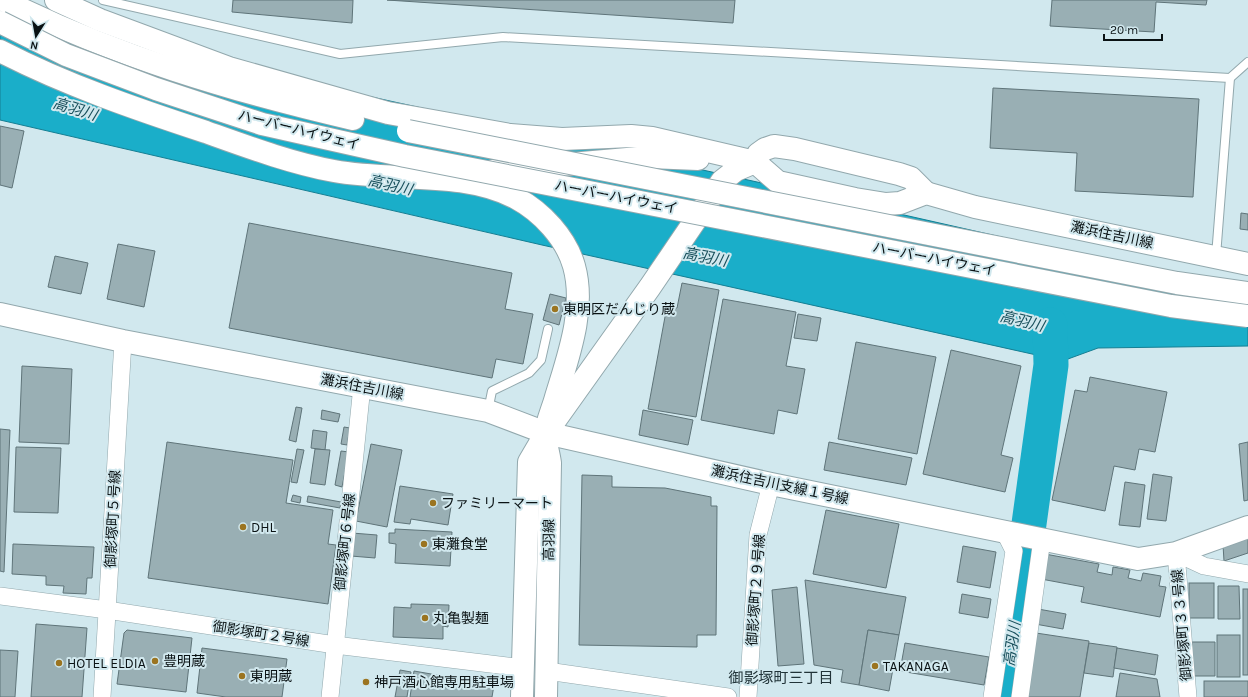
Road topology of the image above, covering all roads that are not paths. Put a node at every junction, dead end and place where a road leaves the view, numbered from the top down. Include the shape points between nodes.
1 (3, 0) edge
2 (56, 0) edge
3 (103, 0) edge
4 (0, 22) edge
5 (0, 51) edge
6 (1248, 62) edge
7 (1230, 78) junction
8 (755, 162) junction
9 (410, 178) junction
10 (926, 193) junction
11 (1216, 257) junction
12 (1248, 264) edge
13 (1248, 293) edge
14 (0, 314) edge
15 (1248, 316) edge
16 (548, 329) dead end
17 (123, 341) junction
18 (362, 386) junction
19 (488, 411) junction
20 (546, 433) junction
21 (771, 484) junction
22 (1248, 528) edge
23 (1024, 535) junction
24 (1176, 553) junction
25 (1248, 574) edge
26 (0, 596) edge
27 (107, 610) junction
28 (335, 645) junction
29 (523, 668) junction
30 (547, 671) junction
31 (102, 697) edge
32 (330, 697) edge
33 (522, 697) edge
34 (546, 697) edge
35 (728, 697) edge
36 (748, 697) edge
37 (992, 697) edge
38 (1020, 697) edge
39 (1188, 697) edge

1 - 13 street, ハーバーハイウェイ, bridge via 68,30 162,66 289,104 416,133 1161,280
2 - 8 street via 100,20 229,68 365,108 510,135 562,139 631,136 652,138
3 - 7 lane via 340,54 503,36
4 - 15 street, ハーバーハイウェイ, bridge via 66,55 156,89 262,124 405,156 1156,303
5 - 9 street via 110,100 289,160 351,174
6 - 7 lane
7 - 11 lane
8 - 9 street, bridge via 650,157
8 - 10 street via 778,182 855,199 886,204 900,203
8 - 10 street via 758,154 774,146 795,149 912,178
8 - 20 street, bridge via 736,170 722,181
9 - 20 street via 475,185 515,198 554,229 570,255 578,291 576,322
10 - 11 street, 灘浜住吉川線 via 976,208
11 - 12 street, 灘浜住吉川線
14 - 17 street, 灘浜住吉川線
16 - 19 lane via 541,360 529,373 492,391
17 - 18 street, 灘浜住吉川線
17 - 27 street, 御影塚町５号線
18 - 19 street, 灘浜住吉川線
18 - 28 street, 御影塚町６号線
19 - 20 street, 灘浜住吉川線
20 - 21 street, 灘浜住吉川支線１号線
20 - 29 street, 高羽線 via 529,462
20 - 30 street, 高羽線 via 550,463
21 - 23 street, 灘浜住吉川支線１号線
21 - 36 street, 御影塚町２９号線 via 758,535
22 - 24 street, 灘浜住吉川支線１号線
23 - 24 street, 灘浜住吉川支線１号線 via 1138,559
23 - 37 street via 1014,551
23 - 38 street
24 - 25 street via 1204,566
24 - 39 street, 御影塚町３３号線
26 - 27 street, 御影塚町２号線
27 - 28 street, 御影塚町２号線
27 - 31 street, 御影塚町５号線
28 - 29 street, 御影塚町２号線
28 - 32 street, 御影塚町６号線
29 - 33 street, 高羽線
30 - 34 street, 高羽線
30 - 35 street

